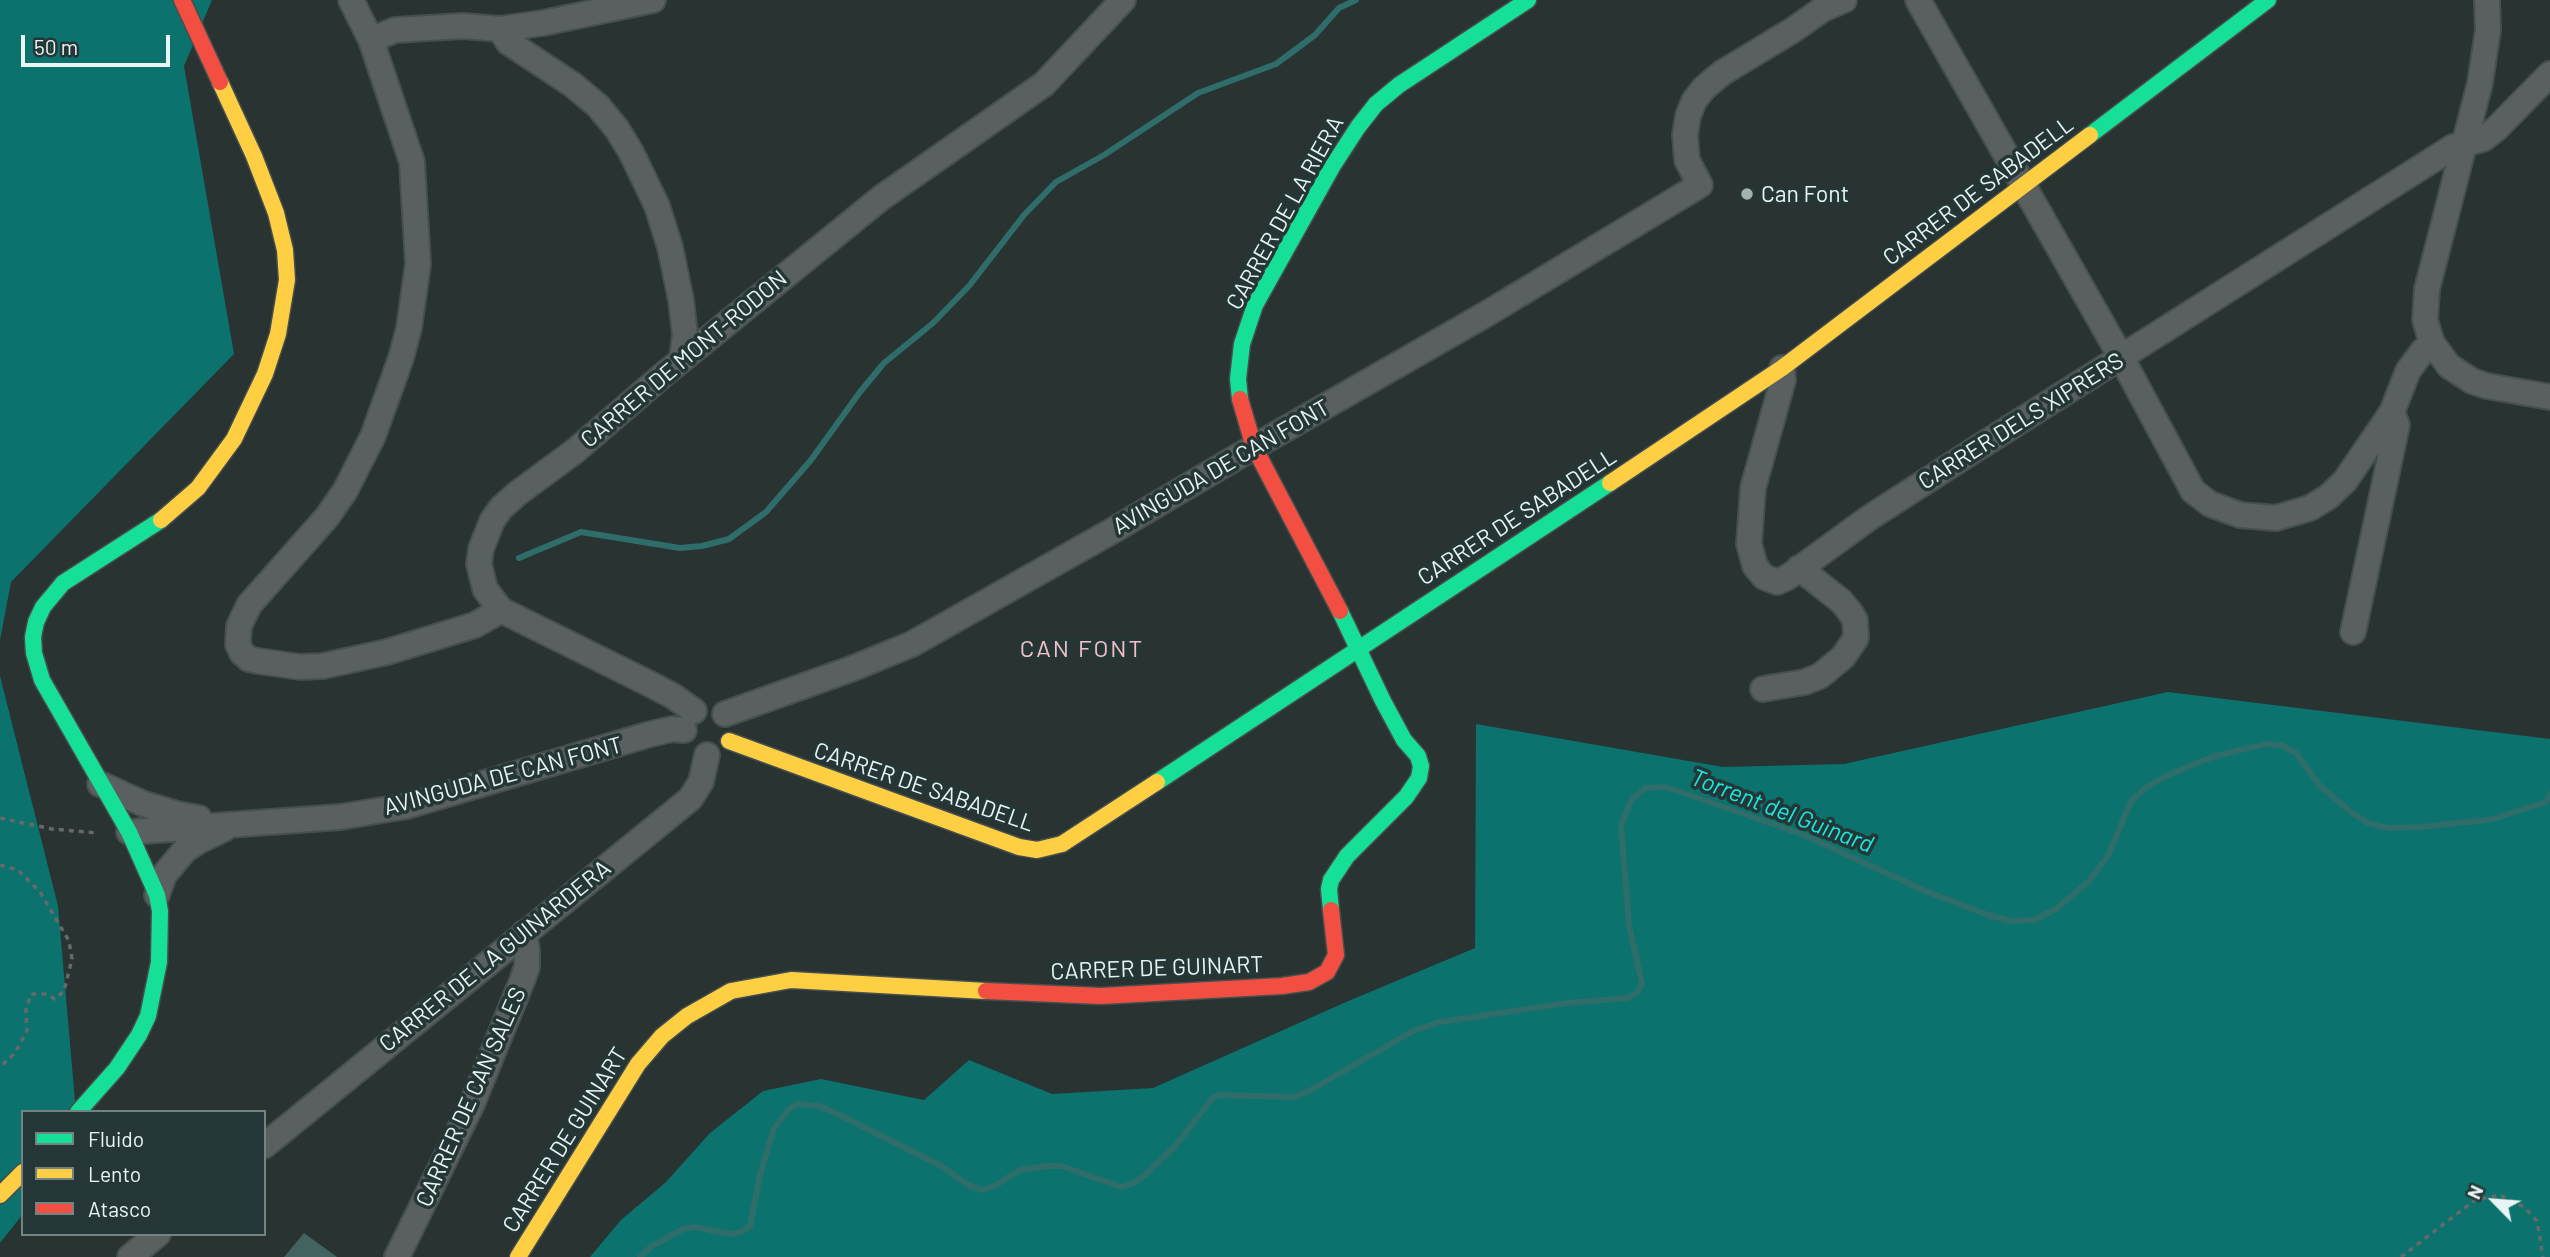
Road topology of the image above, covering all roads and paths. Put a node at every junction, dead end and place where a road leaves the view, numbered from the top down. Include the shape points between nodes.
1 (182, 0) edge
2 (351, 0) edge
3 (653, 0) edge
4 (1123, 0) edge
5 (1528, 0) edge
6 (1918, 0) edge
7 (2268, 0) edge
8 (2487, 0) edge
9 (1833, 3) edge
10 (500, 29) junction
11 (371, 40) junction
12 (2550, 74) edge
13 (2465, 144) junction
14 (2024, 184) junction
15 (2432, 343) junction
16 (2121, 357) junction
17 (682, 359) junction
18 (1782, 368) junction
19 (2550, 397) edge
20 (2392, 412) junction
21 (1254, 447) junction
22 (1799, 568) junction
23 (501, 610) junction
24 (2353, 632) dead end
25 (1358, 649) junction
26 (1763, 689) dead end
27 (725, 714) junction
28 (689, 721) junction
29 (729, 741) junction
30 (707, 755) junction
31 (100, 784) junction
32 (0, 818) edge
33 (238, 824) junction
34 (126, 828) junction
35 (0, 864) edge
36 (157, 895) junction
37 (524, 933) junction
38 (0, 1067) edge
39 (80, 1110) edge
40 (266, 1144) edge
41 (21, 1174) edge
42 (0, 1195) edge
43 (156, 1236) edge
44 (130, 1257) edge
45 (397, 1257) edge
46 (518, 1257) edge
47 (2401, 1257) edge
48 (2543, 1257) edge

1 - 31 street via 276,213 287,280 265,374 234,439 180,505 63,583 36,622 34,653 42,680
2 - 11 street
3 - 10 street
4 - 17 street, CARRER DE MONT-RODON via 1044,84 881,198
5 - 21 street, CARRER DE LA RIERA via 1399,85 1358,127 1332,167 1246,325 1238,379
6 - 14 street
7 - 14 street, CARRER DE SABADELL
8 - 13 street via 2485,57
9 - 21 street, AVINGUDA DE CAN FONT via 1723,73 1694,101 1685,149 1700,184
10 - 11 street via 395,30
10 - 17 street via 509,42 598,106 631,152 657,206 670,247 685,335
11 - 23 street via 412,162 418,264 409,328 373,436 345,491 249,605 239,626 238,645 249,659 323,666 475,625
12 - 13 street, CARRER DELS XIPRERS via 2496,129
13 - 15 street via 2427,289 2425,320
13 - 16 street, CARRER DELS XIPRERS via 2442,154
14 - 16 street
14 - 18 street, CARRER DE SABADELL
15 - 19 street via 2449,366 2472,381
15 - 20 street via 2408,371
16 - 20 street via 2193,491 2240,515 2276,519 2328,497 2345,481
16 - 22 street, CARRER DELS XIPRERS
17 - 23 street, CARRER DE MONT-RODON via 501,508 486,534 479,564 485,589
18 - 22 street, CARRER DELS XIPRERS via 1783,380 1753,488 1748,544 1764,577 1777,582
18 - 25 street, CARRER DE SABADELL
20 - 24 street via 2397,425
21 - 25 street, CARRER DE GUINART
21 - 27 street, AVINGUDA DE CAN FONT via 912,644
22 - 26 street via 1850,612 1856,638 1843,657 1820,676
23 - 28 street via 673,696
25 - 29 street, CARRER DE SABADELL via 1049,849 1018,847 989,838
25 - 46 street, CARRER DE GUINART via 1382,701 1418,756 1419,778 1347,856 1331,880 1336,955 1327,972 1308,982 1282,986 1101,996 791,980 732,991 687,1016 638,1064
27 - 28 street via 702,707
27 - 29 street via 732,725
28 - 30 street via 687,743
28 - 33 street, AVINGUDA DE CAN FONT via 407,806 340,817
29 - 30 street via 719,752
30 - 37 street, CARRER DE LA GUINARDERA via 701,782 690,799
31 - 33 street, AVINGUDA DE CAN FONT via 177,814
31 - 34 street
32 - 34 path via 83,833
33 - 34 street, AVINGUDA DE CAN FONT
33 - 36 street, AVINGUDA DE CAN FONT via 185,850 164,875
34 - 36 street
35 - 38 path via 18,870 40,892 69,941 72,959 65,992 55,999 31,994 27,1031 15,1053
36 - 39 street via 159,962 148,1016 129,1051
37 - 40 street, CARRER DE LA GUINARDERA
37 - 45 street, CARRER DE CAN SALES via 527,967 522,981 472,1104
41 - 42 street
43 - 44 street
47 - 48 path via 2474,1200 2500,1195 2524,1207 2536,1221

